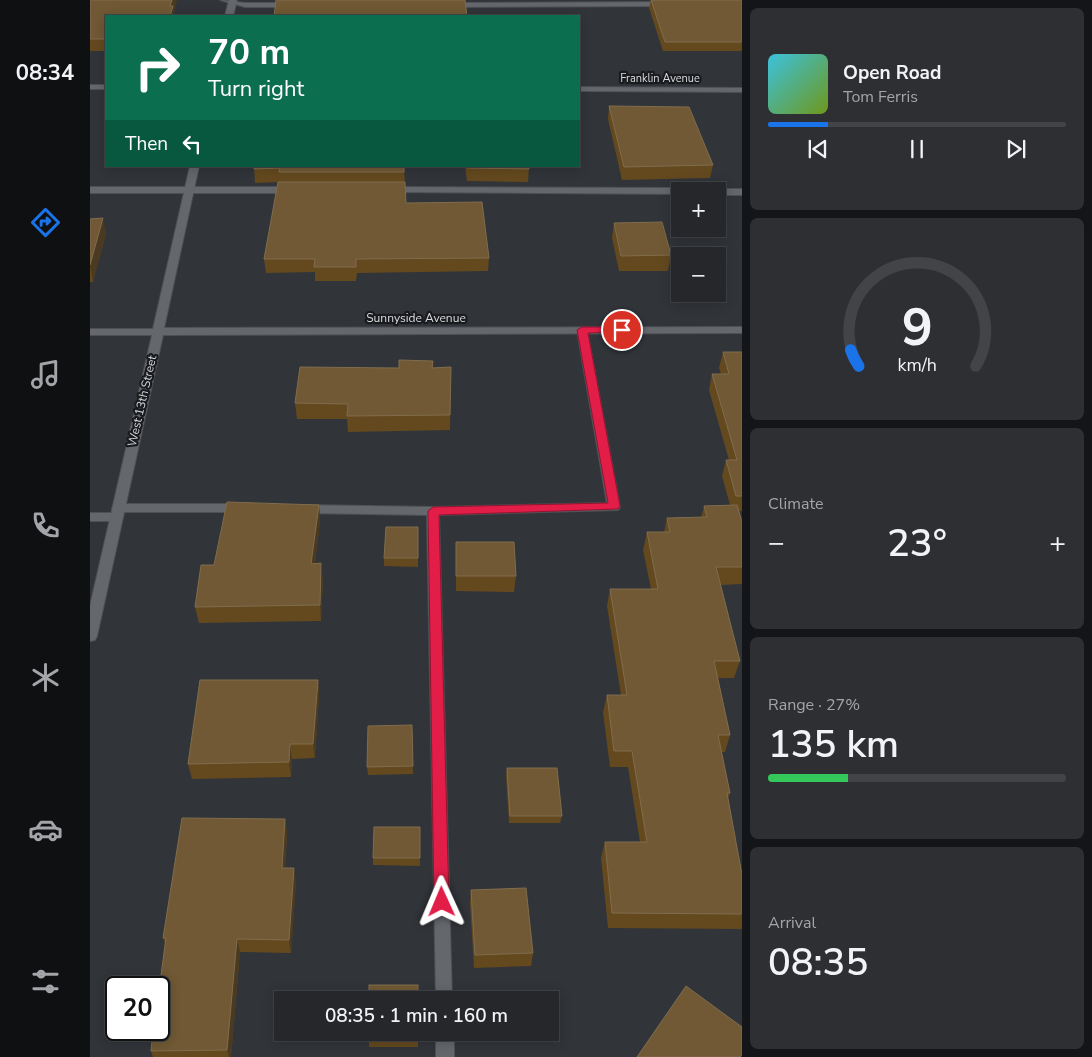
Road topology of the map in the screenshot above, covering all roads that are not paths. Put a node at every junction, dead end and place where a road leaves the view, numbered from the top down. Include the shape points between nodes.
1 (224, 0) edge
2 (233, 1) edge
3 (672, 4) edge
4 (305, 5) edge
5 (444, 5) edge
6 (229, 15) edge
7 (90, 87) edge
8 (105, 87) edge
9 (580, 89) edge
10 (742, 90) edge
11 (195, 167) edge
12 (90, 190) edge
13 (190, 190) junction
14 (307, 190) edge
15 (376, 190) edge
16 (671, 191) edge
17 (726, 192) edge
18 (742, 192) edge
19 (582, 330) junction
20 (742, 330) edge
21 (90, 332) edge
22 (158, 332) junction
23 (257, 508) edge
24 (287, 509) edge
25 (433, 511) junction
26 (117, 512) junction
27 (90, 517) edge
28 (90, 636) edge
29 (444, 991) edge
30 (444, 1041) edge
31 (445, 1057) edge

1 - 2 street
2 - 4 street via 245,5
2 - 6 street
3 - 5 street
7 - 8 street
9 - 10 street, Franklin Avenue
11 - 13 street, West 13th Street
12 - 13 street
13 - 14 street
13 - 22 street, West 13th Street
15 - 16 street
17 - 18 street
19 - 20 street, Sunnyside Avenue
19 - 22 street, Sunnyside Avenue
19 - 25 street via 614,506
21 - 22 street, Sunnyside Avenue
22 - 26 street, West 13th Street
23 - 26 street
24 - 25 street
25 - 29 street
26 - 27 street
26 - 28 street, West 13th Street
30 - 31 street

